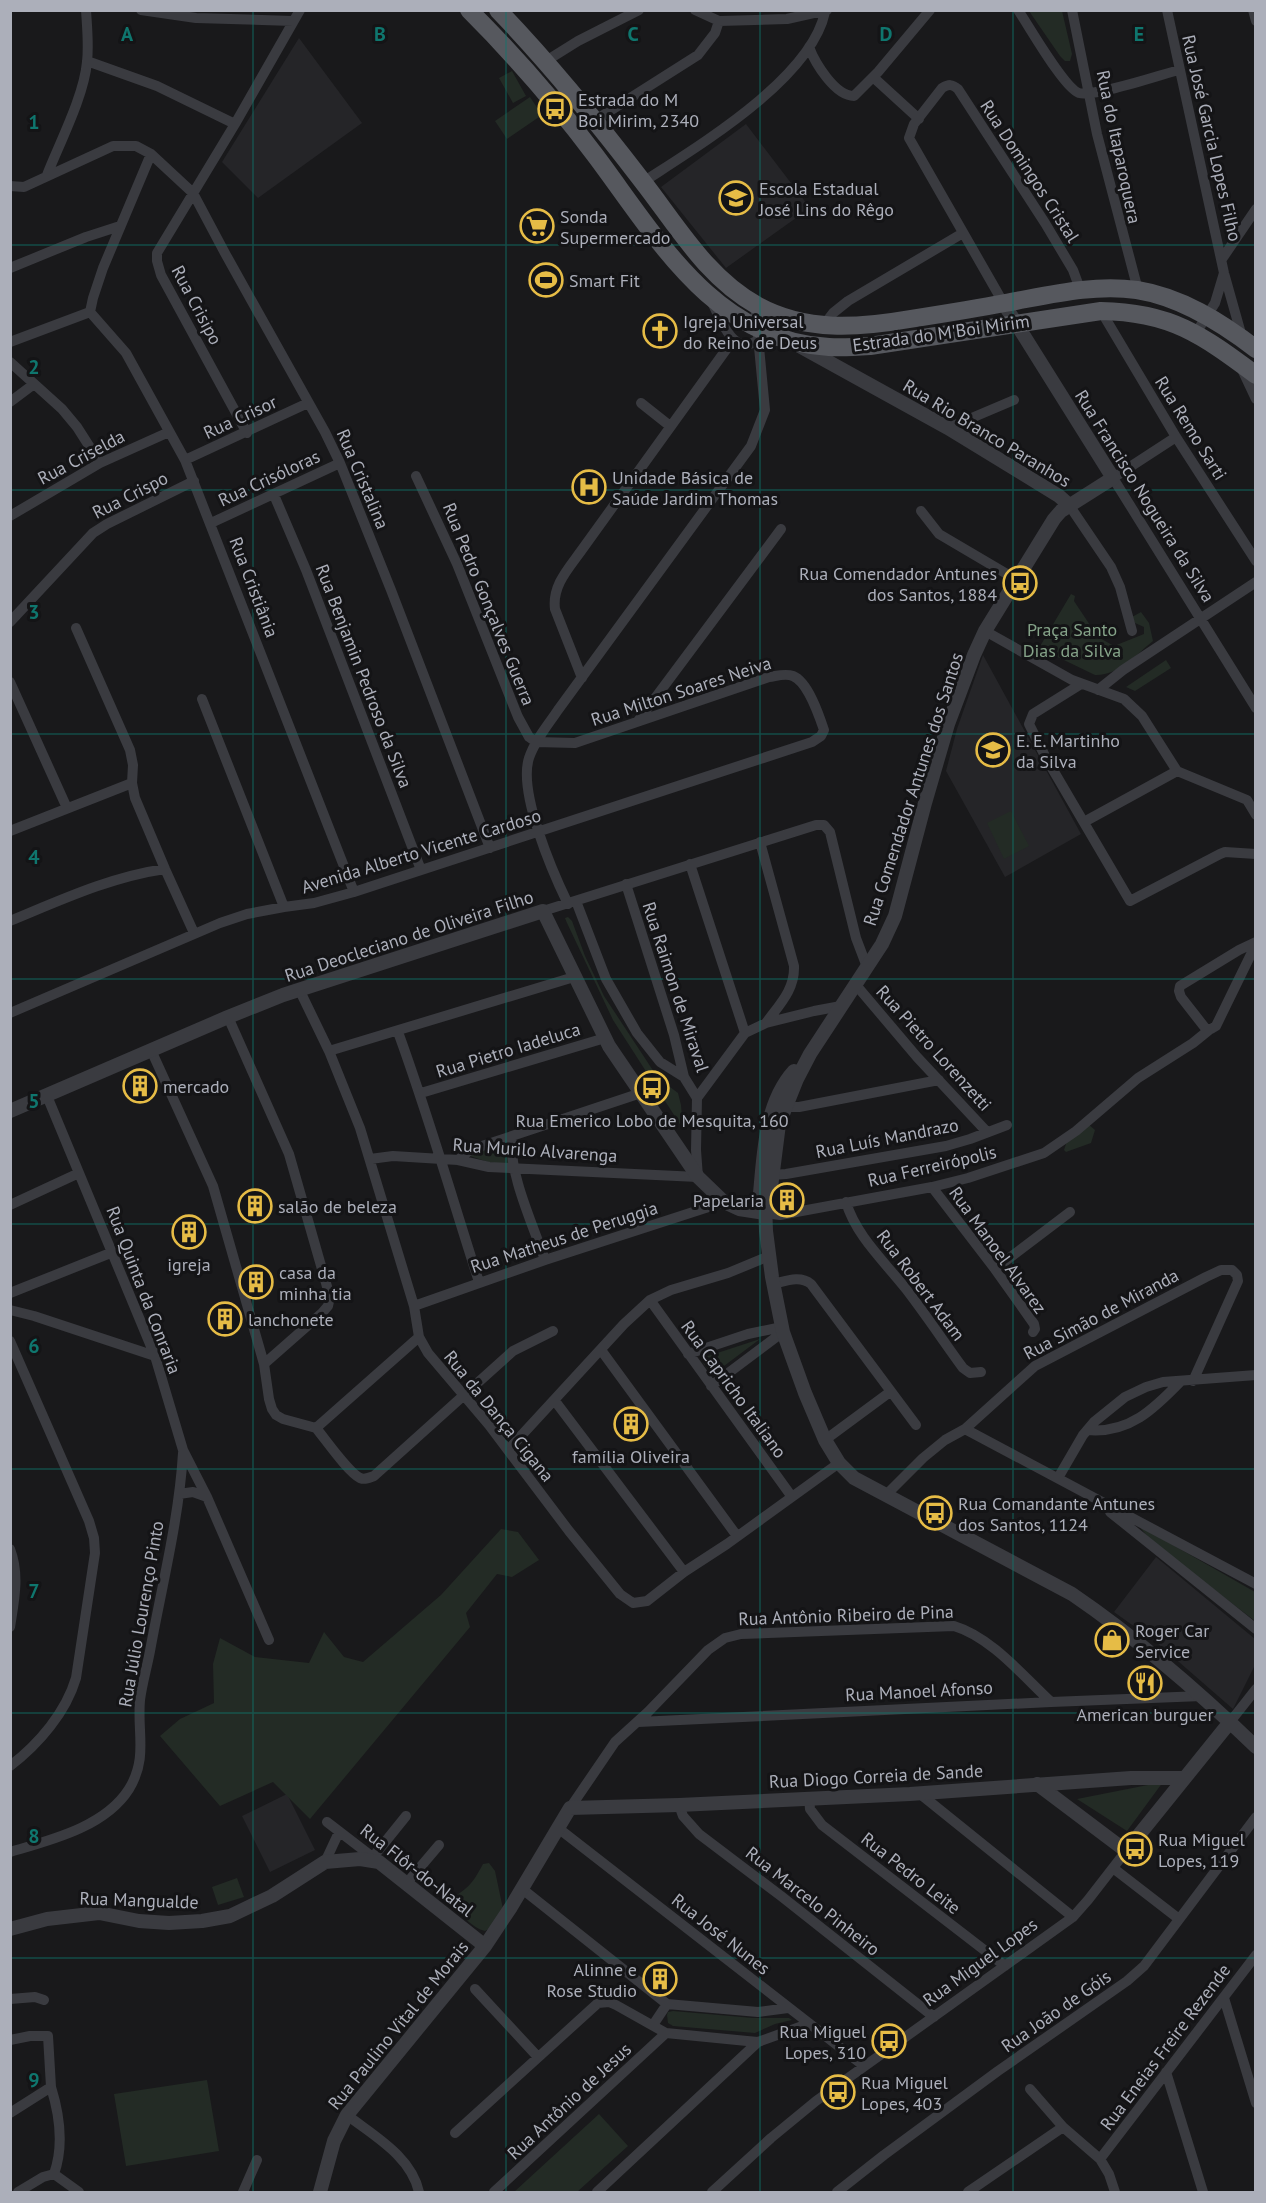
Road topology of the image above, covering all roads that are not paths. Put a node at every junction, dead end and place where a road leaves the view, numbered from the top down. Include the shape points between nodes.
1 (86, 10) edge
2 (141, 10) edge
3 (222, 10) edge
4 (300, 10) edge
5 (469, 10) edge
6 (498, 10) edge
7 (639, 10) edge
8 (695, 10) edge
9 (930, 10) edge
10 (1018, 10) edge
11 (1072, 10) edge
12 (1253, 10) edge
13 (826, 11) edge
14 (1169, 11) edge
15 (232, 19) junction
16 (293, 21) junction
17 (719, 21) junction
18 (1256, 21) edge
19 (809, 48) junction
20 (87, 61) junction
21 (546, 61) junction
22 (1179, 70) junction
23 (873, 77) junction
24 (1090, 93) junction
25 (919, 118) junction
26 (594, 122) junction
27 (235, 124) junction
28 (151, 154) junction
29 (47, 175) junction
30 (643, 182) junction
31 (10, 186) edge
32 (194, 193) junction
33 (1256, 209) edge
34 (120, 226) junction
35 (963, 233) junction
36 (1222, 259) junction
37 (10, 268) edge
38 (1224, 273) junction
39 (1080, 289) junction
40 (1138, 290) junction
41 (711, 299) junction
42 (1004, 304) junction
43 (755, 305) junction
44 (1211, 309) junction
45 (1101, 311) junction
46 (1235, 311) junction
47 (90, 312) junction
48 (1016, 323) junction
49 (823, 326) junction
50 (1196, 333) junction
51 (759, 334) junction
52 (733, 340) junction
53 (792, 341) junction
54 (10, 342) edge
55 (1249, 344) edge
56 (10, 362) edge
57 (1238, 362) junction
58 (1256, 375) edge
59 (34, 384) junction
60 (1256, 399) edge
61 (1014, 400) dead end
62 (10, 402) edge
63 (308, 403) junction
64 (641, 403) dead end
65 (670, 426) junction
66 (948, 428) junction
67 (169, 432) junction
68 (247, 433) junction
69 (1176, 437) junction
70 (185, 460) junction
71 (100, 463) junction
72 (340, 463) junction
73 (416, 476) dead end
74 (1113, 478) junction
75 (194, 481) junction
76 (274, 495) junction
77 (1069, 505) junction
78 (921, 511) dead end
79 (10, 516) edge
80 (211, 523) junction
81 (781, 529) dead end
82 (1256, 561) edge
83 (1017, 580) junction
84 (1256, 582) edge
85 (1201, 619) junction
86 (10, 622) edge
87 (76, 628) dead end
88 (986, 631) junction
89 (1132, 631) dead end
90 (582, 678) junction
91 (10, 682) edge
92 (1081, 684) junction
93 (1098, 690) junction
94 (202, 699) dead end
95 (1256, 708) edge
96 (638, 722) junction
97 (536, 742) junction
98 (812, 742) joint
99 (1177, 771) junction
100 (132, 783) junction
101 (1251, 797) edge
102 (67, 808) junction
103 (1256, 815) edge
104 (1084, 822) junction
105 (10, 831) edge
106 (539, 832) junction
107 (760, 842) junction
108 (490, 848) junction
109 (1256, 854) edge
110 (690, 864) junction
111 (165, 869) junction
112 (421, 870) junction
113 (626, 884) junction
114 (354, 892) junction
115 (572, 902) junction
116 (284, 906) junction
117 (543, 911) junction
118 (10, 921) edge
119 (194, 933) junction
120 (1256, 943) edge
121 (867, 967) junction
122 (574, 977) junction
123 (856, 985) junction
124 (299, 989) junction
125 (841, 1006) junction
126 (10, 1013) edge
127 (228, 1017) junction
128 (766, 1023) junction
129 (1210, 1030) junction
130 (398, 1032) junction
131 (745, 1033) junction
132 (605, 1038) junction
133 (151, 1050) junction
134 (329, 1052) junction
135 (810, 1054) junction
136 (684, 1077) junction
137 (939, 1080) junction
138 (640, 1093) junction
139 (421, 1094) junction
140 (47, 1096) junction
141 (698, 1098) junction
142 (785, 1107) junction
143 (10, 1111) edge
144 (1007, 1125) dead end
145 (987, 1132) junction
146 (512, 1137) junction
147 (370, 1159) junction
148 (440, 1159) junction
149 (458, 1160) junction
150 (515, 1168) junction
151 (79, 1173) junction
152 (772, 1175) junction
153 (698, 1177) junction
154 (932, 1187) junction
155 (724, 1202) junction
156 (846, 1202) junction
157 (10, 1204) edge
158 (765, 1208) junction
159 (1070, 1212) dead end
160 (113, 1252) junction
161 (769, 1256) junction
162 (545, 1260) junction
163 (995, 1269) junction
164 (479, 1282) junction
165 (773, 1284) junction
166 (10, 1293) edge
167 (650, 1300) junction
168 (414, 1306) junction
169 (10, 1310) edge
170 (782, 1329) junction
171 (553, 1331) dead end
172 (1033, 1332) dead end
173 (419, 1337) junction
174 (10, 1341) edge
175 (601, 1350) junction
176 (688, 1354) junction
177 (155, 1356) junction
178 (264, 1364) junction
179 (981, 1372) dead end
180 (1256, 1374) edge
181 (1187, 1381) junction
182 (711, 1386) junction
183 (891, 1392) junction
184 (463, 1394) junction
185 (555, 1401) junction
186 (916, 1425) dead end
187 (316, 1428) junction
188 (965, 1429) junction
189 (1087, 1430) junction
190 (825, 1440) junction
191 (183, 1450) junction
192 (508, 1450) junction
193 (839, 1463) junction
194 (1058, 1478) junction
195 (179, 1494) junction
196 (885, 1496) junction
197 (207, 1497) junction
198 (792, 1497) junction
199 (1095, 1500) junction
200 (737, 1536) junction
201 (10, 1549) edge
202 (684, 1572) junction
203 (1256, 1584) edge
204 (10, 1627) edge
205 (1256, 1629) edge
206 (269, 1640) dead end
207 (1256, 1689) edge
208 (1202, 1696) junction
209 (1051, 1702) junction
210 (638, 1722) junction
211 (1230, 1722) junction
212 (1256, 1747) edge
213 (10, 1766) edge
214 (1184, 1778) junction
215 (1072, 1781) junction
216 (1037, 1784) junction
217 (919, 1793) junction
218 (809, 1798) junction
219 (1060, 1802) junction
220 (679, 1805) junction
221 (570, 1808) junction
222 (406, 1816) dead end
223 (1256, 1817) edge
224 (327, 1822) dead end
225 (558, 1828) junction
226 (339, 1832) junction
227 (439, 1845) dead end
228 (1126, 1851) junction
229 (10, 1852) edge
230 (376, 1860) junction
231 (325, 1862) junction
232 (1113, 1868) junction
233 (406, 1884) junction
234 (521, 1888) junction
235 (1073, 1917) junction
236 (1179, 1919) junction
237 (10, 1929) edge
238 (485, 1946) junction
239 (1256, 1955) edge
240 (1005, 1966) junction
241 (475, 1989) dead end
242 (1224, 1998) junction
243 (10, 1999) edge
244 (44, 2000) dead end
245 (667, 2004) junction
246 (788, 2008) junction
247 (934, 2017) junction
248 (808, 2024) junction
249 (653, 2025) junction
250 (666, 2033) junction
251 (10, 2040) edge
252 (758, 2042) junction
253 (537, 2056) junction
254 (864, 2066) junction
255 (1166, 2072) junction
256 (51, 2087) junction
257 (1030, 2089) dead end
258 (1256, 2103) edge
259 (10, 2113) edge
260 (347, 2115) junction
261 (1063, 2127) junction
262 (455, 2133) dead end
263 (1100, 2159) junction
264 (257, 2160) dead end
265 (54, 2174) junction
266 (715, 2191) edge
267 (1114, 2192) edge
268 (18, 2193) edge
269 (79, 2193) edge
270 (243, 2193) edge
271 (320, 2193) edge
272 (419, 2193) edge
273 (494, 2193) edge
274 (597, 2193) edge
275 (837, 2193) edge
276 (968, 2193) edge
277 (1203, 2193) edge

1 - 20 street
2 - 15 street
3 - 15 street
4 - 16 street
5 - 41 main road, Estrada do M'Boi Mirim via 554,102 667,251
6 - 21 main road, Estrada do M'Boi Mirim
7 - 21 street
8 - 17 street
9 - 23 street
10 - 24 street via 1067,84 1079,93
11 - 24 street, Rua do Itaparoquera
12 - 18 street
13 - 17 street via 787,19
13 - 19 street
14 - 22 street, Rua José Garcia Lopes Filho
15 - 16 street
16 - 27 street
17 - 26 street via 698,55
19 - 23 street via 822,72 849,96 854,96
19 - 30 street via 745,111
20 - 27 street via 157,86
20 - 29 street via 71,116
21 - 26 main road, Estrada do M'Boi Mirim
22 - 24 street
22 - 36 street, Rua José Garcia Lopes Filho
23 - 25 street
24 - 40 street, Rua do Itaparoquera via 1115,209
25 - 35 street via 909,138
25 - 39 street, Rua Domingos Cristal via 942,88 948,84 958,90 1045,222
26 - 30 main road, Estrada do M'Boi Mirim
27 - 32 street
28 - 29 street via 127,144 113,146
28 - 32 street, Rua Cristalina
28 - 34 street
29 - 31 street via 24,187
30 - 43 main road, Estrada do M'Boi Mirim via 715,275
32 - 63 street, Rua Cristalina
32 - 68 street, Rua Crisipo via 157,253 157,261
33 - 36 street
34 - 37 street
34 - 47 street
35 - 42 street
35 - 49 street via 848,301
36 - 38 street, Rua José Garcia Lopes Filho
38 - 44 street, Rua José Garcia Lopes Filho
38 - 46 street, Rua José Garcia Lopes Filho
39 - 40 main road, Estrada do M'Boi Mirim
39 - 42 main road, Estrada do M'Boi Mirim
40 - 44 main road, Estrada do M'Boi Mirim
41 - 51 main road, Estrada do M'Boi Mirim
41 - 52 street
42 - 48 street, Rua Francisco Nogueira da Silva
42 - 49 main road, Estrada do M'Boi Mirim via 873,325
43 - 49 main road, Estrada do M'Boi Mirim via 795,322
43 - 51 street
44 - 46 street
44 - 50 street, Rua José Garcia Lopes Filho
44 - 55 main road, Estrada do M'Boi Mirim
45 - 48 main road, Estrada do M'Boi Mirim
45 - 50 main road, Estrada do M'Boi Mirim via 1164,320
45 - 69 street, Rua Remo Sarti
46 - 55 street, Rua José Garcia Lopes Filho
47 - 54 street
47 - 67 street, Rua Cristiânia via 126,353
48 - 53 main road, Estrada do M'Boi Mirim via 870,346 829,347
48 - 74 street, Rua Francisco Nogueira da Silva
50 - 57 main road, Estrada do M'Boi Mirim
51 - 52 street via 751,344
51 - 53 main road, Estrada do M'Boi Mirim
51 - 90 street via 765,410 751,446
52 - 65 street
53 - 66 street, Rua Rio Branco Paranhos
56 - 59 street
57 - 58 main road, Estrada do M'Boi Mirim
57 - 60 street
59 - 62 street
59 - 71 street via 62,409
61 - 66 street
63 - 68 street, Rua Crisor
63 - 72 street, Rua Cristalina
64 - 65 street
65 - 90 street via 553,598
66 - 77 street, Rua Rio Branco Paranhos
67 - 70 street, Rua Cristiânia
67 - 71 street, Rua Criselda
68 - 70 street, Rua Crisor
69 - 74 street
69 - 82 street, Rua Remo Sarti
70 - 75 street, Rua Cristiânia
71 - 79 street, Rua Criselda
72 - 76 street, Rua Crisóloras
72 - 108 street, Rua Cristalina
73 - 97 street, Rua Pedro Gonçalves Guerra via 457,564 518,717
74 - 77 street, Rua Comendador Antunes dos Santos
74 - 85 street, Rua Francisco Nogueira da Silva
75 - 80 street, Rua Cristiânia
75 - 86 street, Rua Crispo via 93,533
76 - 80 street, Rua Crisóloras
76 - 112 street, Rua Benjamin Pedroso da Silva
77 - 83 street, Rua Comendador Antunes dos Santos via 1054,519
77 - 89 street, Rua Rio Branco Paranhos via 1111,567
78 - 83 street via 939,534
80 - 114 street, Rua Cristiânia
81 - 96 street
83 - 88 street, Rua Comendador Antunes dos Santos
84 - 85 street
85 - 93 street
85 - 95 street, Rua Francisco Nogueira da Silva
87 - 100 street via 130,750
88 - 92 street
88 - 121 street, Rua Comendador Antunes dos Santos via 919,805 895,916
90 - 97 street
91 - 102 street
92 - 93 street
92 - 104 street via 1033,714 1029,724
93 - 99 street via 1124,699 1138,710
94 - 116 street
96 - 97 street, Rua Milton Soares Neiva via 574,743
96 - 98 street, Rua Milton Soares Neiva via 769,677 791,675 806,688 824,730
97 - 106 street via 526,777
98 - 106 street, Avenida Alberto Vicente Cardoso
99 - 101 street
99 - 104 street
100 - 102 street
100 - 111 street
101 - 103 street
102 - 105 street
104 - 109 street via 1130,901 1225,852
106 - 108 street, Avenida Alberto Vicente Cardoso
106 - 115 street
107 - 110 street, Rua Deocleciano de Oliveira Filho
107 - 121 street, Rua Deocleciano de Oliveira Filho via 816,825 828,827
107 - 128 street via 794,966 789,992
108 - 112 street, Avenida Alberto Vicente Cardoso
110 - 113 street, Rua Deocleciano de Oliveira Filho
110 - 131 street
111 - 118 street via 113,879
111 - 119 street
112 - 114 street, Avenida Alberto Vicente Cardoso
113 - 115 street, Rua Deocleciano de Oliveira Filho
113 - 136 street, Rua Raimon de Miraval
114 - 116 street, Avenida Alberto Vicente Cardoso
115 - 117 street, Rua Deocleciano de Oliveira Filho
115 - 136 street via 606,979 637,1033 660,1062
116 - 119 street, Avenida Alberto Vicente Cardoso
117 - 122 street
117 - 124 street, Rua Deocleciano de Oliveira Filho
119 - 126 street, Avenida Alberto Vicente Cardoso
120 - 129 street via 1216,1026
120 - 129 street via 1180,986 1181,997 1200,1024
121 - 123 street, Rua Comendador Antunes dos Santos
122 - 130 street
122 - 132 street
123 - 125 street, Rua Comendador Antunes dos Santos
123 - 137 street, Rua Pietro Lorenzetti
124 - 127 street, Rua Deocleciano de Oliveira Filho
124 - 134 street, Rua da Dança Cigana
125 - 128 street
125 - 135 street, Rua Comendador Antunes dos Santos
127 - 133 street, Rua Deocleciano de Oliveira Filho
127 - 178 street via 289,1154 330,1297 322,1313
128 - 131 street
129 - 154 street, Rua Ferreirópolis via 1138,1078 1055,1147
130 - 134 street
130 - 139 street
131 - 141 street
132 - 138 street
132 - 139 street, Rua Pietro Iadeluca
133 - 140 street, Rua Deocleciano de Oliveira Filho
133 - 178 street via 213,1186
134 - 147 street, Rua da Dança Cigana
135 - 142 street, Rua Comendador Antunes dos Santos
135 - 158 street, Rua Comendador Antunes dos Santos via 780,1090 770,1115 760,1193
136 - 141 street, Rua Raimon de Miraval
137 - 142 street
137 - 145 street, Rua Pietro Lorenzetti
138 - 146 street
138 - 153 street
139 - 148 street
140 - 143 street, Rua Deocleciano de Oliveira Filho
140 - 151 street, Rua Quinta da Conraria
141 - 153 street
142 - 152 street, Rua Comendador Antunes dos Santos
144 - 145 street, Rua Luís Mandrazo
145 - 152 street, Rua Luís Mandrazo via 946,1146
146 - 149 street via 469,1151
146 - 150 street
147 - 148 street, Rua Murilo Alvarenga
147 - 168 street, Rua da Dança Cigana
148 - 149 street, Rua Murilo Alvarenga
148 - 164 street
149 - 150 street, Rua Murilo Alvarenga
150 - 153 street, Rua Murilo Alvarenga
150 - 162 street
151 - 157 street
151 - 160 street, Rua Quinta da Conraria
152 - 158 street, Rua Comendador Antunes dos Santos
153 - 155 street
154 - 156 street, Rua Ferreirópolis
154 - 163 street, Rua Manoel Alvarez
155 - 158 street via 739,1209
155 - 162 street, Rua Matheus de Peruggia
156 - 158 street, Rua Ferreirópolis via 780,1215
156 - 179 street, Rua Robert Adam via 859,1231 963,1368 970,1373
158 - 161 street, Rua Comendador Antunes dos Santos
159 - 163 street
160 - 166 street
160 - 177 street, Rua Quinta da Conraria
161 - 165 street, Rua Comendador Antunes dos Santos
161 - 167 street
162 - 164 street, Rua Matheus de Peruggia
163 - 172 street, Rua Manoel Alvarez via 1034,1324
164 - 168 street, Rua Matheus de Peruggia
165 - 170 street, Rua Comendador Antunes dos Santos
165 - 183 street via 798,1279 811,1284
167 - 175 street
167 - 176 street, Rua Capricho Italiano
168 - 173 street, Rua da Dança Cigana
169 - 177 street
170 - 176 street via 748,1334
170 - 182 street
170 - 190 street, Rua Comendador Antunes dos Santos
171 - 184 street via 513,1351
173 - 184 street, Rua da Dança Cigana
173 - 187 street
174 - 213 street via 89,1521 95,1553 72,1692 62,1711
175 - 185 street
175 - 200 street
176 - 182 street, Rua Capricho Italiano
177 - 191 street, Rua Quinta da Conraria
178 - 187 street via 269,1399 276,1415
180 - 181 street
181 - 188 street, Rua Simão de Miranda via 1238,1281 1232,1270 1206,1277 1045,1359
181 - 189 street via 1125,1426
181 - 189 street via 1163,1382 1125,1397
182 - 198 street, Rua Capricho Italiano
183 - 186 street
183 - 190 street
184 - 187 street via 367,1479 353,1473
184 - 192 street, Rua da Dança Cigana
185 - 192 street
185 - 202 street
188 - 194 street
188 - 196 street, Rua Simão de Miranda via 922,1458
189 - 194 street
190 - 193 street, Rua Comendador Antunes dos Santos
191 - 195 street, Rua Júlio Lourenço Pinto
191 - 197 street, Rua Quinta da Conraria
192 - 202 street, Rua da Dança Cigana via 627,1599 633,1603 647,1601
193 - 196 street, Rua Comendador Antunes dos Santos via 854,1478
193 - 198 street, Rua da Dança Cigana
194 - 199 street
195 - 197 street via 193,1492
195 - 229 street, Rua Júlio Lourenço Pinto via 140,1699 140,1764 129,1788 115,1806 97,1819
196 - 208 street, Rua Comendador Antunes dos Santos via 1072,1594
197 - 206 street, Rua Quinta da Conraria
198 - 200 street, Rua da Dança Cigana
199 - 203 street
199 - 205 street
200 - 202 street, Rua da Dança Cigana
201 - 204 street via 16,1579
207 - 211 street
208 - 209 street, Rua Manoel Afonso
208 - 211 street, Rua Comendador Antunes dos Santos
209 - 210 street, Rua Manoel Afonso
209 - 210 street, Rua Antônio Ribeiro de Pina via 986,1642 954,1626 741,1634 717,1643
210 - 221 street, Rua Antônio Ribeiro de Pina via 607,1751
211 - 212 street, Rua Comendador Antunes dos Santos
211 - 214 street, Rua Miguel Lopes
214 - 215 street, Rua Diogo Correia de Sande
214 - 228 street, Rua Miguel Lopes
215 - 216 street, Rua Diogo Correia de Sande
215 - 219 street
216 - 217 street, Rua Diogo Correia de Sande
216 - 219 street
217 - 218 street, Rua Diogo Correia de Sande
217 - 235 street
218 - 220 street, Rua Diogo Correia de Sande
218 - 240 street, Rua Pedro Leite via 810,1809 822,1825
219 - 228 street
220 - 221 street, Rua Diogo Correia de Sande
220 - 247 street, Rua Marcelo Pinheiro via 699,1834
221 - 225 street, Rua Antônio Ribeiro de Pina
222 - 230 street
223 - 236 street, Rua João de Góis
224 - 226 street, Rua Flôr-do-Natal
225 - 234 street, Rua Antônio Ribeiro de Pina
225 - 246 street, Rua José Nunes
226 - 230 street, Rua Flôr-do-Natal
226 - 231 street
227 - 233 street
228 - 232 street, Rua Miguel Lopes
230 - 231 street, Rua Mangualde
230 - 233 street, Rua Flôr-do-Natal
231 - 237 street, Rua Mangualde via 240,1912 202,1921 170,1926 99,1913 47,1919
232 - 235 street, Rua Miguel Lopes
232 - 236 street
233 - 238 street, Rua Flôr-do-Natal
234 - 238 street, Rua Paulino Vital de Morais
234 - 245 street
235 - 240 street, Rua Miguel Lopes
236 - 275 street, Rua João de Góis via 1127,1982 998,2071
238 - 260 street, Rua Paulino Vital de Morais
239 - 242 street, Rua Eneias Freire Rezende
240 - 247 street, Rua Miguel Lopes
241 - 253 street
242 - 255 street, Rua Eneias Freire Rezende
242 - 258 street
243 - 244 street
245 - 246 street via 758,2012
245 - 249 street
246 - 248 street, Rua José Nunes
247 - 254 street, Rua Miguel Lopes
248 - 252 street
248 - 254 street, Rua José Nunes
249 - 250 street
249 - 253 street via 609,2002 598,2003
250 - 252 street
250 - 273 street, Rua Antônio de Jesus
251 - 256 street via 48,2036
252 - 274 street
253 - 262 street
254 - 266 street, Rua Miguel Lopes via 771,2138
255 - 263 street, Rua Eneias Freire Rezende
255 - 277 street
256 - 259 street
256 - 265 street via 60,2134
257 - 261 street
260 - 271 street, Rua Paulino Vital de Morais via 334,2140
260 - 272 street via 409,2168
261 - 263 street
261 - 276 street
263 - 267 street
264 - 270 street
265 - 268 street
265 - 269 street

